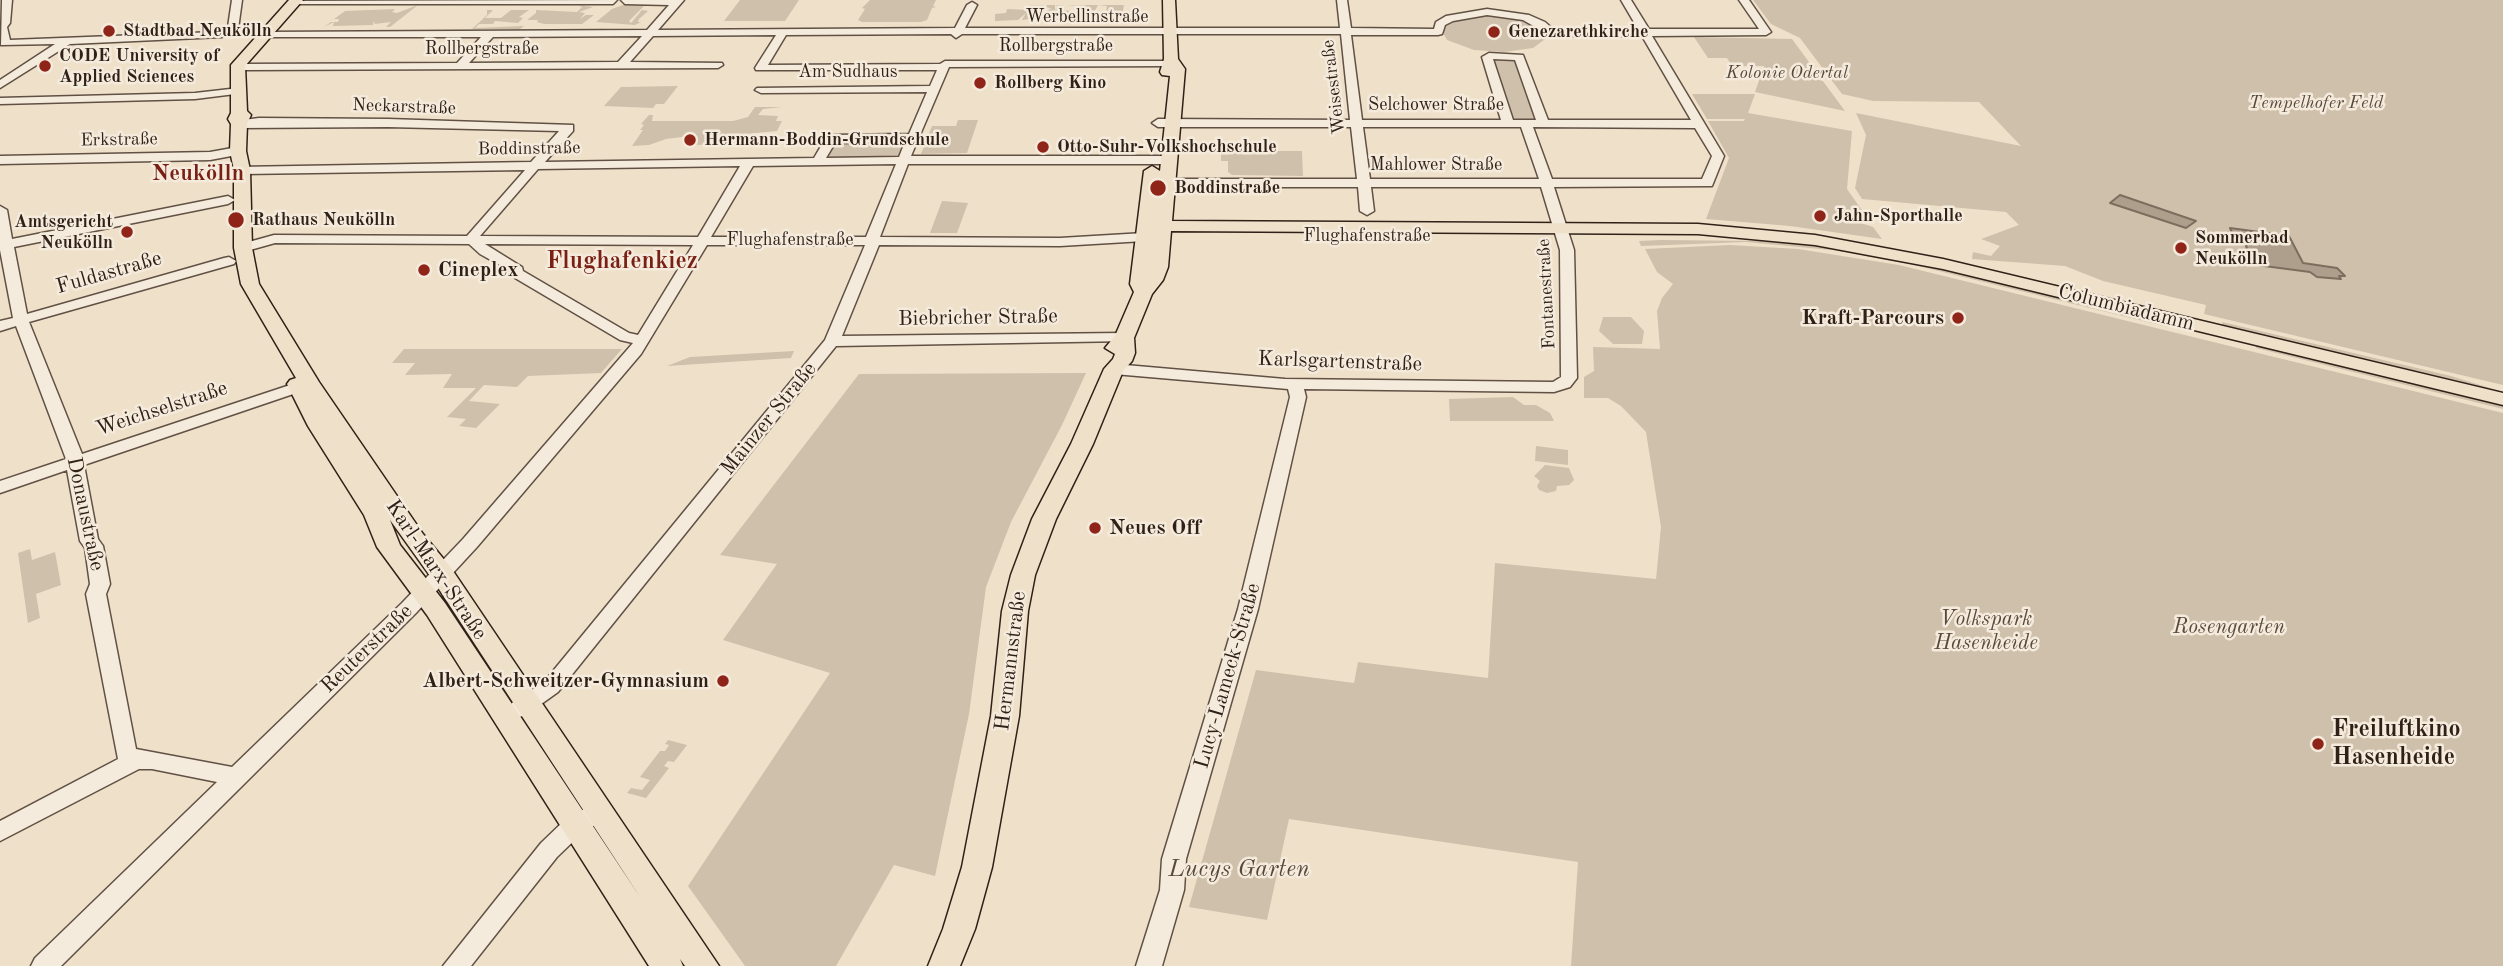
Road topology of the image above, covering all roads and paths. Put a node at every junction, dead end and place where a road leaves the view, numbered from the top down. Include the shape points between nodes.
1 (8, 0) edge
2 (237, 0) edge
3 (1342, 0) edge
4 (1497, 0) edge
5 (1626, 0) edge
6 (1744, 0) edge
7 (427, 1) edge
8 (613, 1) edge
9 (625, 1) edge
10 (679, 1) edge
11 (294, 4) edge
12 (972, 5) dead end
13 (1170, 7) edge
14 (1502, 13) junction
15 (1, 26) edge
16 (1171, 32) junction
17 (1345, 32) junction
18 (491, 33) junction
19 (958, 33) junction
20 (1645, 33) junction
21 (649, 34) junction
22 (267, 35) junction
23 (783, 35) junction
24 (67, 41) junction
25 (248, 61) junction
26 (1169, 61) junction
27 (718, 65) dead end
28 (944, 65) junction
29 (460, 66) junction
30 (621, 66) junction
31 (0, 85) edge
32 (934, 89) junction
33 (761, 90) dead end
34 (239, 91) junction
35 (0, 101) edge
36 (239, 118) junction
37 (1508, 122) junction
38 (1165, 123) junction
39 (1356, 123) junction
40 (1525, 123) junction
41 (1544, 123) junction
42 (1699, 124) junction
43 (915, 138) junction
44 (237, 151) junction
45 (0, 160) edge
46 (1161, 160) junction
47 (904, 161) junction
48 (817, 163) junction
49 (748, 164) junction
50 (535, 167) junction
51 (242, 170) junction
52 (1166, 183) junction
53 (1364, 183) junction
54 (1546, 183) junction
55 (228, 200) junction
56 (0, 209) edge
57 (1367, 211) dead end
58 (1154, 231) junction
59 (1510, 232) joint
60 (1563, 232) junction
61 (473, 240) junction
62 (703, 240) junction
63 (873, 240) junction
64 (4, 246) edge
65 (233, 251) junction
66 (22, 320) junction
67 (0, 326) edge
68 (1124, 338) junction
69 (643, 340) junction
70 (832, 341) junction
71 (1114, 369) junction
72 (1564, 384) joint
73 (304, 385) junction
74 (1295, 385) junction
75 (2503, 399) edge
76 (74, 462) junction
77 (0, 487) edge
78 (433, 584) junction
79 (517, 711) junction
80 (136, 760) junction
81 (236, 777) junction
82 (587, 817) junction
83 (0, 832) edge
84 (44, 966) edge
85 (456, 966) edge
86 (667, 966) edge
87 (703, 966) edge
88 (944, 966) edge
89 (1149, 966) edge

1 - 15 street
2 - 24 street via 236,20 228,33
3 - 17 street, Weisestraße
4 - 14 street
5 - 20 street
6 - 20 street via 1766,32
7 - 8 street
7 - 11 street
9 - 10 street
10 - 21 street
11 - 22 main road, Karl-Marx-Straße
12 - 19 street
13 - 16 main road, Hermannstraße via 1177,27
14 - 17 street, Werbellinstraße via 1470,7 1440,25 1438,32
14 - 20 street via 1535,21 1551,33
15 - 24 street via 4,43
16 - 17 street, Werbellinstraße
16 - 19 street, Werbellinstraße
16 - 26 main road, Hermannstraße
17 - 39 street, Weisestraße
18 - 21 street, Werbellinstraße
18 - 22 street, Werbellinstraße
18 - 29 street
19 - 23 street, Werbellinstraße
20 - 42 street
21 - 23 street, Werbellinstraße
21 - 30 street
22 - 25 main road, Karl-Marx-Straße
23 - 28 street, Rollbergstraße via 760,68
24 - 31 street
25 - 29 street, Rollbergstraße
25 - 34 main road, Karl-Marx-Straße via 246,85
26 - 28 street, Rollbergstraße
26 - 38 main road, Hermannstraße via 1178,67
27 - 30 street, Rollbergstraße
28 - 32 street, Mainzer Straße
29 - 30 street, Rollbergstraße
32 - 33 street, Am Sudhaus
32 - 43 street, Mainzer Straße
34 - 35 street
34 - 36 main road, Karl-Marx-Straße
36 - 44 main road, Karl-Marx-Straße
36 - 50 street, Neckarstraße via 568,127
37 - 39 street, Selchower Straße
37 - 40 street, Selchower Straße
37 - 41 street via 1487,57 1519,57
38 - 39 street, Selchower Straße
38 - 46 main road, Hermannstraße
39 - 53 street, Weisestraße
40 - 41 street, Selchower Straße
40 - 54 street, Fontanestraße
41 - 42 street, Selchower Straße
42 - 54 street, Mahlower Straße via 1718,156 1707,183
43 - 47 street, Mainzer Straße
43 - 48 street via 834,138
44 - 45 street, Erkstraße via 209,156
44 - 51 main road, Karl-Marx-Straße via 242,155
44 - 55 main road, Karl-Marx-Straße via 228,164
46 - 47 street, Boddinstraße
46 - 52 main road, Hermannstraße
46 - 58 main road, Hermannstraße
47 - 48 street, Boddinstraße
47 - 63 street, Mainzer Straße
48 - 49 street, Boddinstraße
49 - 50 street, Boddinstraße
49 - 62 street, Reuterstraße
50 - 51 street, Boddinstraße
50 - 61 street via 474,233
51 - 65 main road, Karl-Marx-Straße
52 - 53 street, Mahlower Straße
52 - 58 main road, Hermannstraße
53 - 54 street, Mahlower Straße
53 - 57 street, Weisestraße
54 - 60 street, Fontanestraße
55 - 64 street
55 - 65 main road, Karl-Marx-Straße
56 - 64 street, Donaustraße
58 - 59 main road, Flughafenstraße
58 - 63 street, Flughafenstraße via 1044,241
58 - 68 main road, Hermannstraße via 1139,284 1143,292
59 - 60 main road, Flughafenstraße
60 - 72 street, Fontanestraße via 1569,295 1569,378
60 - 75 main road, Columbiadamm via 1747,234 1911,256
61 - 62 street, Flughafenstraße
61 - 65 street, Flughafenstraße via 274,239
61 - 69 street via 625,337
62 - 63 street, Flughafenstraße
62 - 69 street, Reuterstraße
63 - 70 street, Mainzer Straße
64 - 66 street, Donaustraße
65 - 66 street, Fuldastraße
65 - 73 main road, Karl-Marx-Straße via 237,284
66 - 67 street, Fuldastraße
66 - 76 street, Donaustraße
68 - 70 street, Biebricher Straße
68 - 71 main road, Hermannstraße via 1125,354
69 - 78 street, Reuterstraße
70 - 79 street, Mainzer Straße via 551,687
71 - 74 street, Karlsgartenstraße
71 - 88 main road, Hermannstraße via 1026,565 977,867
72 - 74 street, Karlsgartenstraße
73 - 76 street, Weichselstraße
73 - 78 main road, Karl-Marx-Straße via 318,426 376,515 389,547
74 - 89 street, Lucy-Lameck-Straße via 1298,397 1248,609 1174,859 1172,890
76 - 77 street, Weichselstraße
76 - 80 street, Donaustraße via 89,541 94,546 100,584 96,594 126,752
78 - 79 main road, Karl-Marx-Straße
78 - 81 street, Reuterstraße
79 - 82 main road, Karl-Marx-Straße
80 - 81 street
80 - 83 street
81 - 84 street, Reuterstraße
82 - 85 street via 549,850
82 - 86 main road, Karl-Marx-Straße
82 - 87 main road, Karl-Marx-Straße

